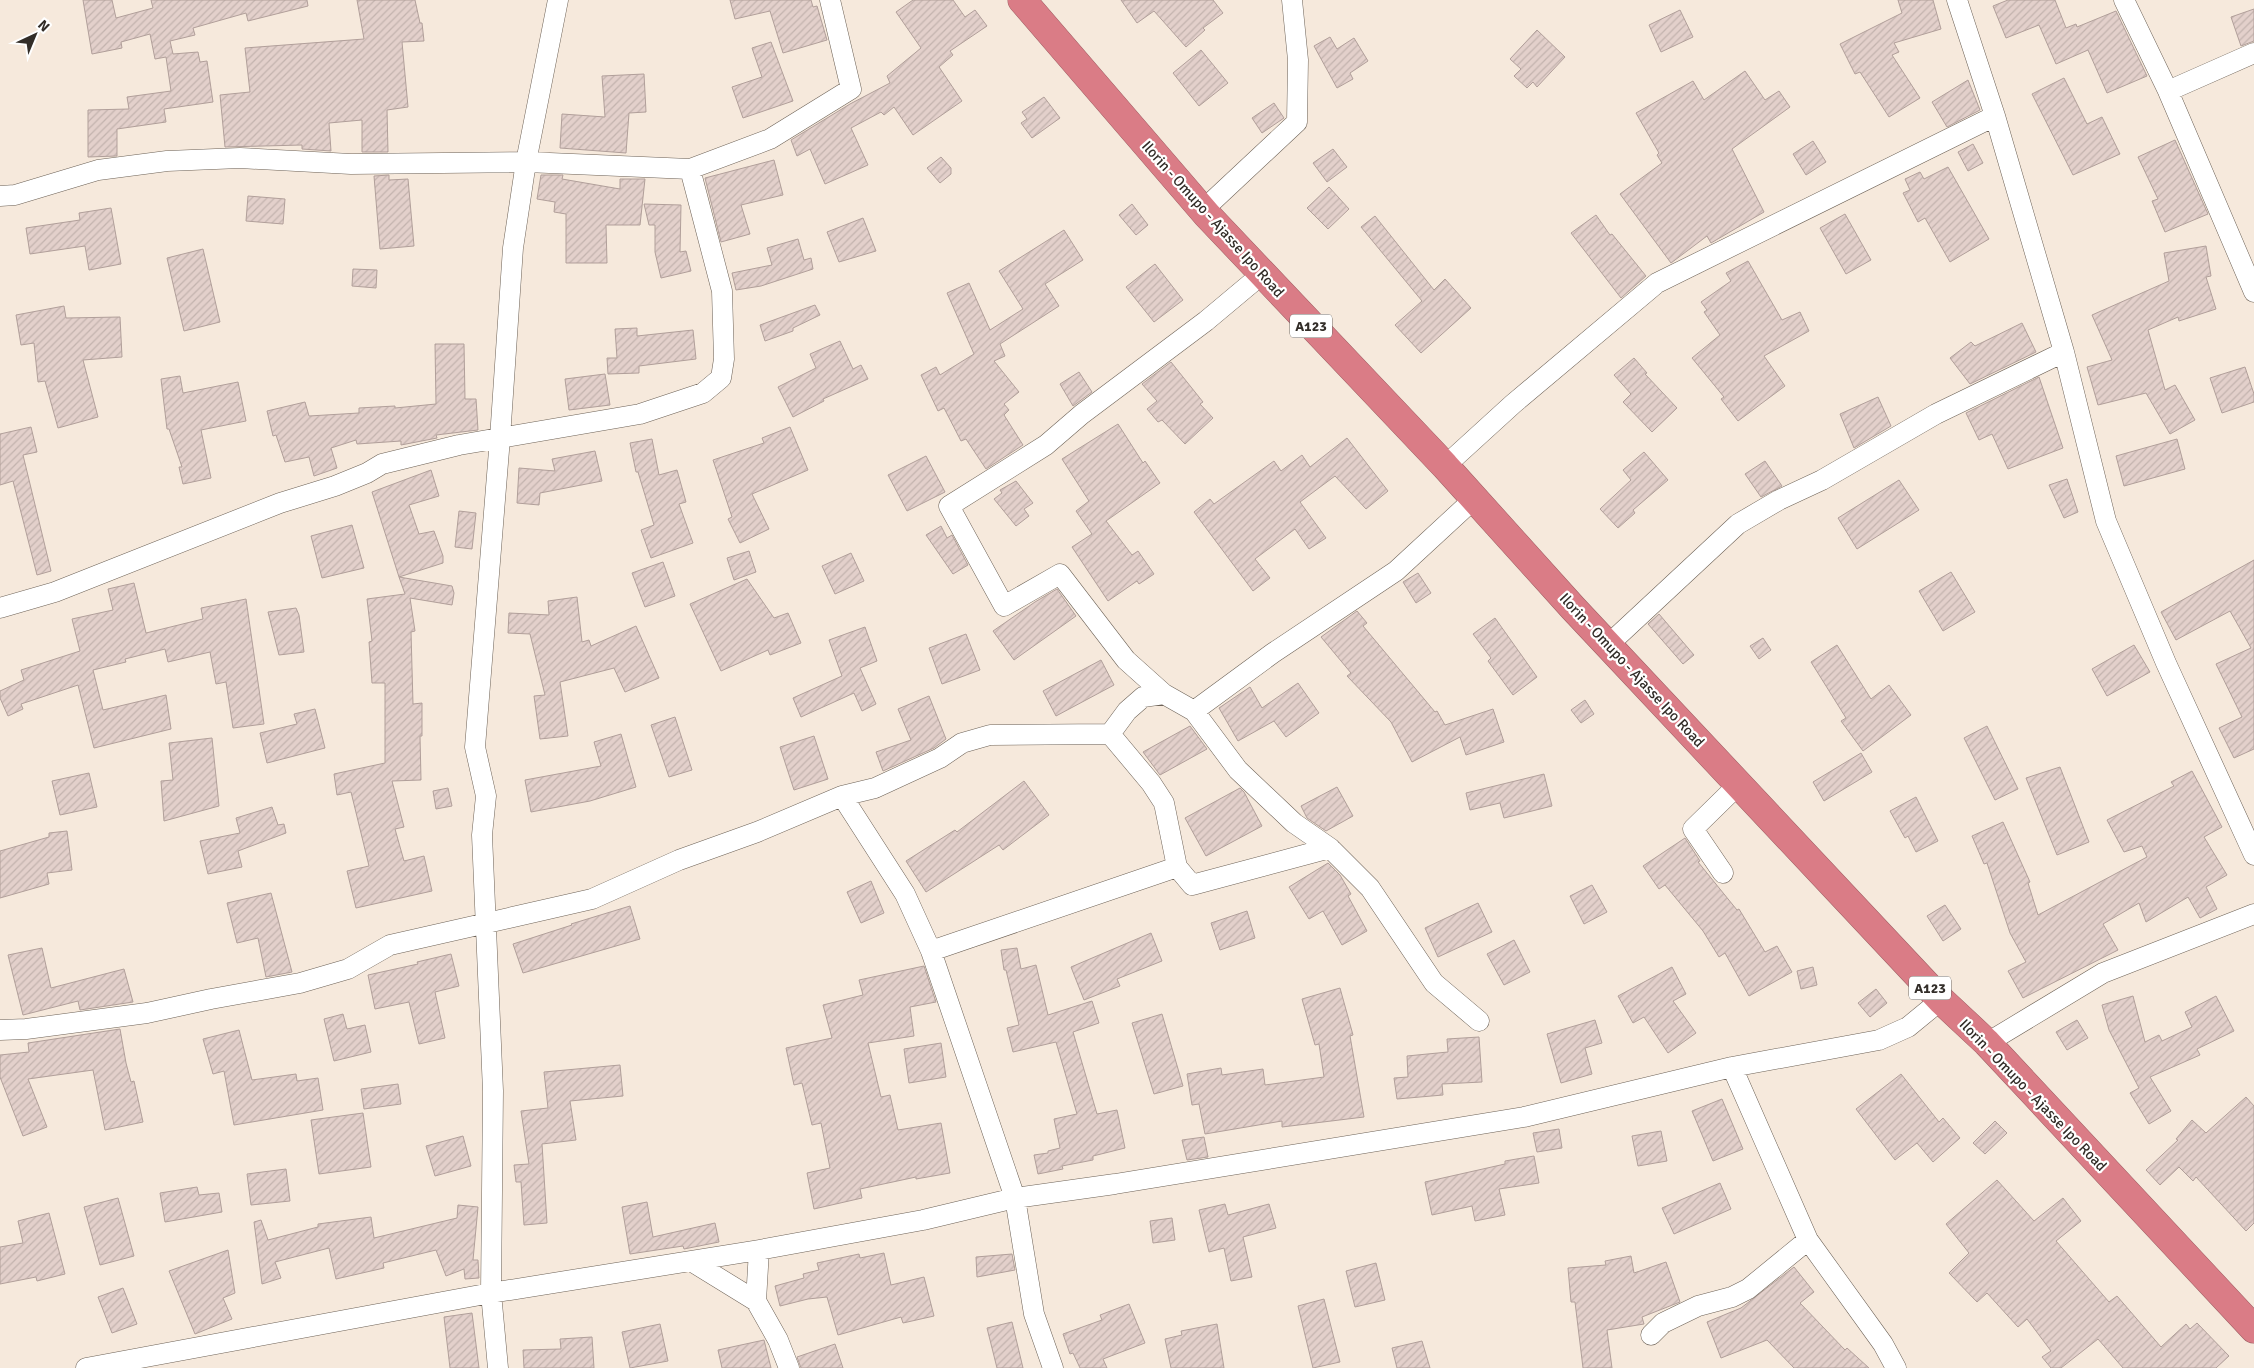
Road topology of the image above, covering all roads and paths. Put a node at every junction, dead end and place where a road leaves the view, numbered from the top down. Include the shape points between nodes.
1 (558, 0) edge
2 (830, 0) edge
3 (1022, 0) edge
4 (1292, 0) edge
5 (1957, 0) edge
6 (2124, 0) edge
7 (2254, 53) edge
8 (2168, 91) junction
9 (1995, 116) junction
10 (526, 162) junction
11 (690, 169) junction
12 (0, 196) edge
13 (1203, 210) junction
14 (1261, 275) junction
15 (2254, 292) edge
16 (2064, 352) junction
17 (500, 438) junction
18 (1445, 466) junction
19 (1474, 500) junction
20 (0, 608) edge
21 (1608, 646) junction
22 (1164, 694) junction
23 (1194, 711) junction
24 (1110, 734) junction
25 (1739, 784) junction
26 (842, 796) junction
27 (1330, 848) junction
28 (2254, 855) edge
29 (1178, 867) junction
30 (1723, 873) dead end
31 (2254, 914) edge
32 (486, 924) junction
33 (931, 951) junction
34 (1941, 1000) junction
35 (1479, 1021) dead end
36 (0, 1030) edge
37 (1987, 1044) junction
38 (1732, 1067) junction
39 (1015, 1198) junction
40 (1808, 1240) junction
41 (759, 1250) junction
42 (691, 1260) junction
43 (491, 1293) junction
44 (756, 1301) junction
45 (2254, 1329) edge
46 (1651, 1335) dead end
47 (86, 1368) edge
48 (498, 1368) edge
49 (789, 1368) edge
50 (1053, 1368) edge
51 (1896, 1368) edge

1 - 10 street
2 - 11 street via 851,89 770,139
3 - 13 highway, Ilorin - Omupo - Ajasse Ipo Road / A123
4 - 13 street via 1298,60 1297,122
5 - 9 street
6 - 8 street
7 - 8 street
8 - 15 street
9 - 16 street
9 - 18 street via 1657,283
10 - 11 street
10 - 12 street via 351,164 240,158 167,162 98,170
10 - 17 street via 513,248
11 - 17 street via 722,291 724,359 721,378 703,393 640,414
13 - 14 highway, Ilorin - Omupo - Ajasse Ipo Road / A123
14 - 18 highway, Ilorin - Omupo - Ajasse Ipo Road / A123
14 - 22 street via 1046,445 950,506 1004,606 1060,574 1126,660
16 - 21 street via 1936,414 1738,524
16 - 28 street via 2106,521 2166,663
17 - 20 street via 382,464 335,486 280,503 55,592
17 - 32 street via 475,747 486,796 482,835
18 - 19 highway, Ilorin - Omupo - Ajasse Ipo Road / A123
19 - 21 highway, Ilorin - Omupo - Ajasse Ipo Road / A123
19 - 23 street via 1396,571 1273,653
21 - 25 highway, Ilorin - Omupo - Ajasse Ipo Road / A123
22 - 23 street
22 - 24 street via 1143,697 1127,711
23 - 27 street via 1238,770 1294,823
24 - 26 street via 990,735 962,743 940,758 875,788
24 - 29 street via 1164,803
25 - 30 street via 1693,829
25 - 34 highway, Ilorin - Omupo - Ajasse Ipo Road / A123
26 - 32 street via 679,860 592,899
26 - 33 street via 905,894
27 - 29 street via 1192,885
27 - 35 street via 1370,888 1434,983
29 - 33 street
31 - 37 street via 2103,974
32 - 36 street via 390,945 348,969 300,983 147,1013
32 - 43 street via 493,1091
33 - 39 street
34 - 37 highway, Ilorin - Omupo - Ajasse Ipo Road / A123
34 - 38 street via 1908,1027 1878,1040
37 - 45 highway, Ilorin - Omupo - Ajasse Ipo Road / A123
38 - 39 street via 1524,1117
38 - 40 street
39 - 41 street via 923,1220
39 - 50 street via 1034,1314
40 - 46 street via 1748,1289 1698,1306 1663,1323
40 - 51 street via 1883,1344
41 - 42 street
41 - 44 street
42 - 43 street
42 - 44 street
43 - 47 street
43 - 48 street
44 - 49 street via 778,1340

